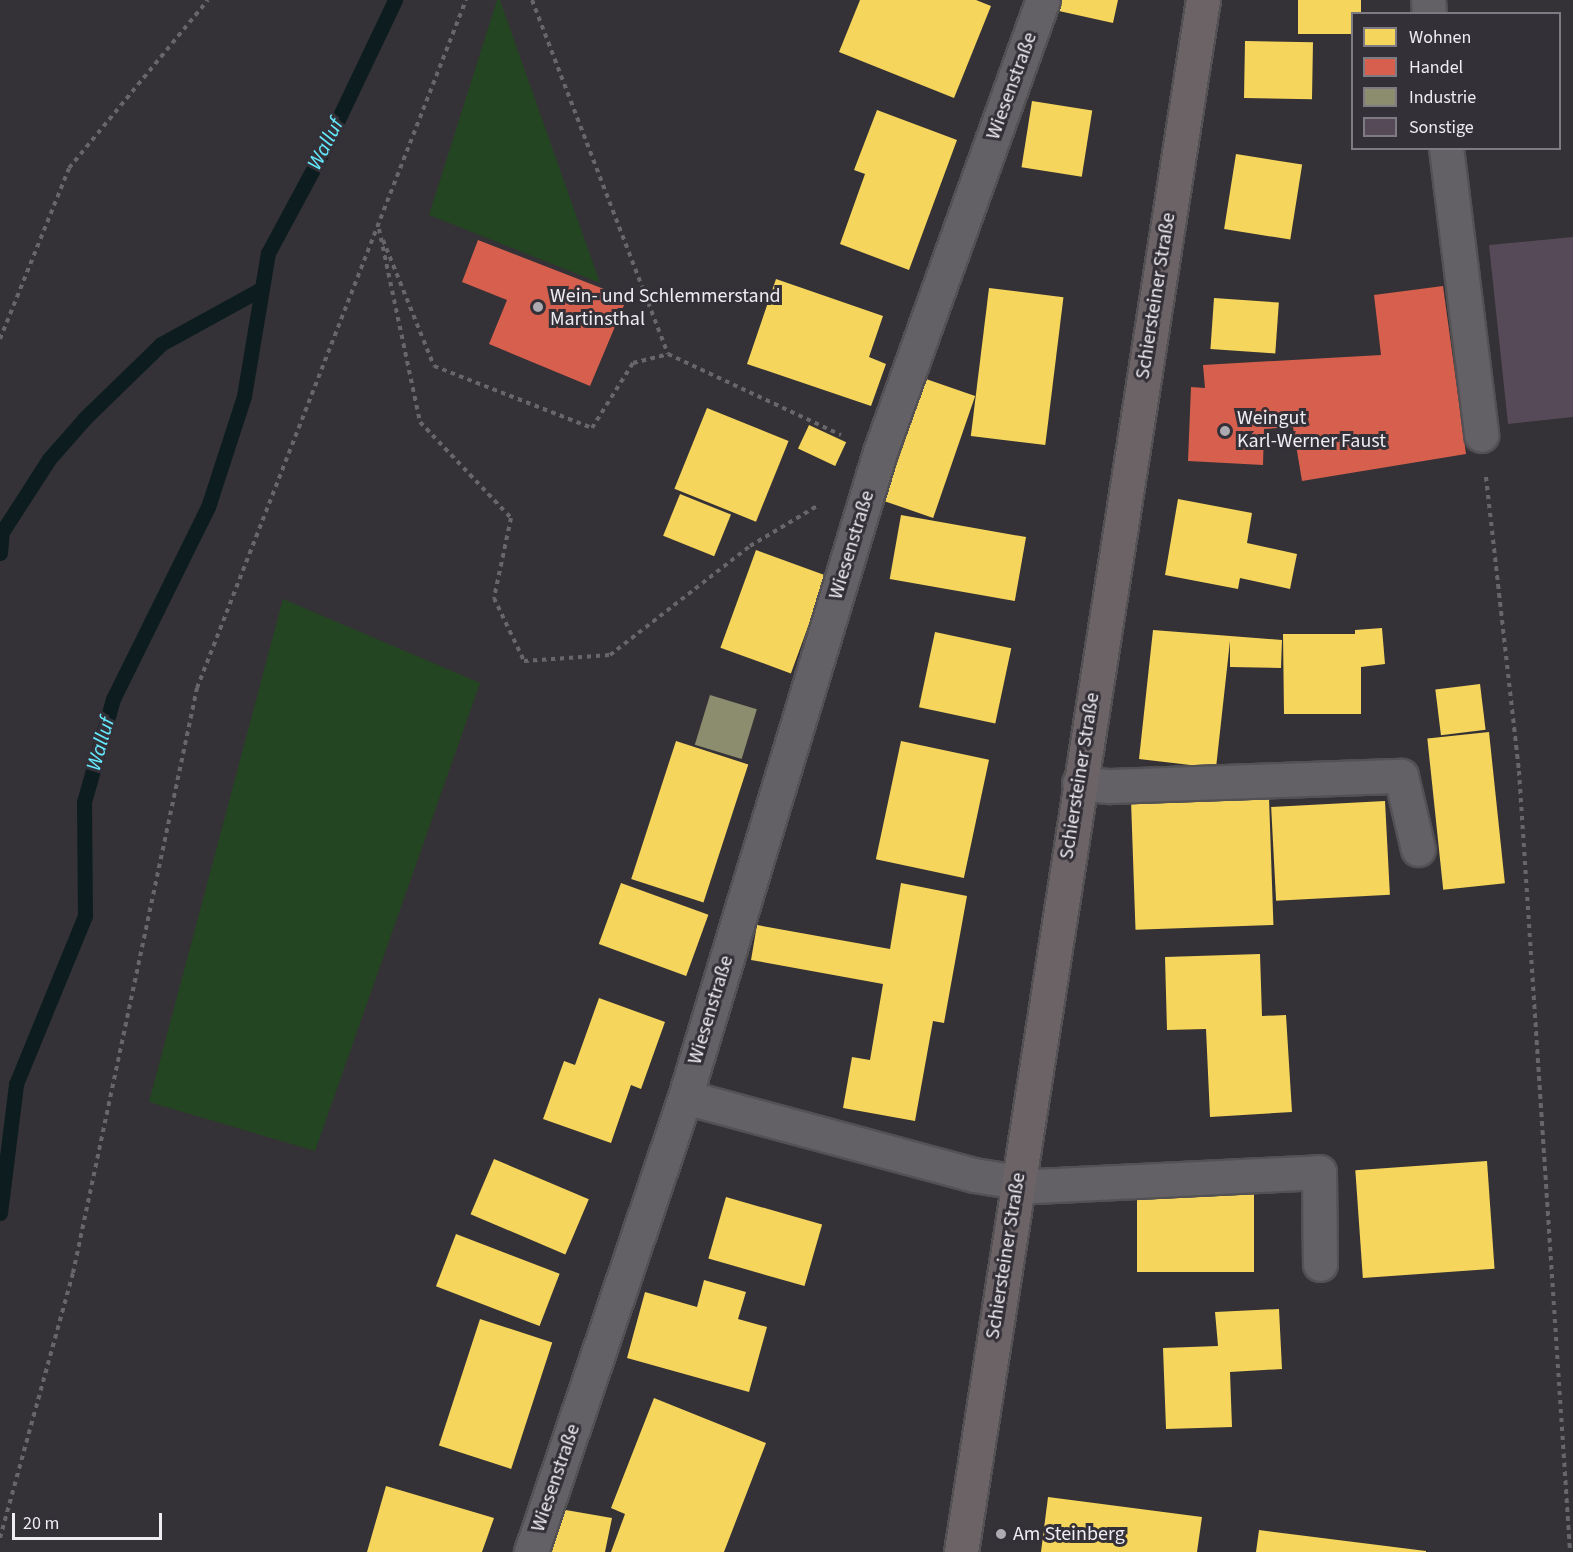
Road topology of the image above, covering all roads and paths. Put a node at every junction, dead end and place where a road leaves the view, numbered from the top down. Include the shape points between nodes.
1 (208, 0) edge
2 (466, 0) edge
3 (532, 0) edge
4 (1043, 0) edge
5 (1203, 0) edge
6 (1446, 150) edge
7 (379, 228) junction
8 (0, 339) edge
9 (668, 354) junction
10 (1481, 435) joint
11 (877, 463) junction
12 (1079, 783) junction
13 (1418, 849) dead end
14 (685, 1097) junction
15 (1016, 1184) junction
16 (1320, 1264) dead end
17 (0, 1538) edge
18 (531, 1552) edge
19 (961, 1552) edge
20 (1570, 1552) edge

1 - 8 path via 69,168
2 - 7 path
3 - 9 path
4 - 11 street, Wiesenstraße
5 - 12 main road, Schiersteiner Straße
6 - 10 street
7 - 9 path via 434,366 592,428 633,363
7 - 11 path via 420,422 511,518 494,598 525,661 610,656 750,546
7 - 17 path via 197,688 73,1273
9 - 11 path
10 - 20 path via 1519,771
11 - 14 street, Wiesenstraße
12 - 13 street via 1110,786 1401,776
12 - 15 main road, Schiersteiner Straße
14 - 15 street
14 - 18 street, Wiesenstraße
15 - 16 street via 1318,1172
15 - 19 main road, Schiersteiner Straße

